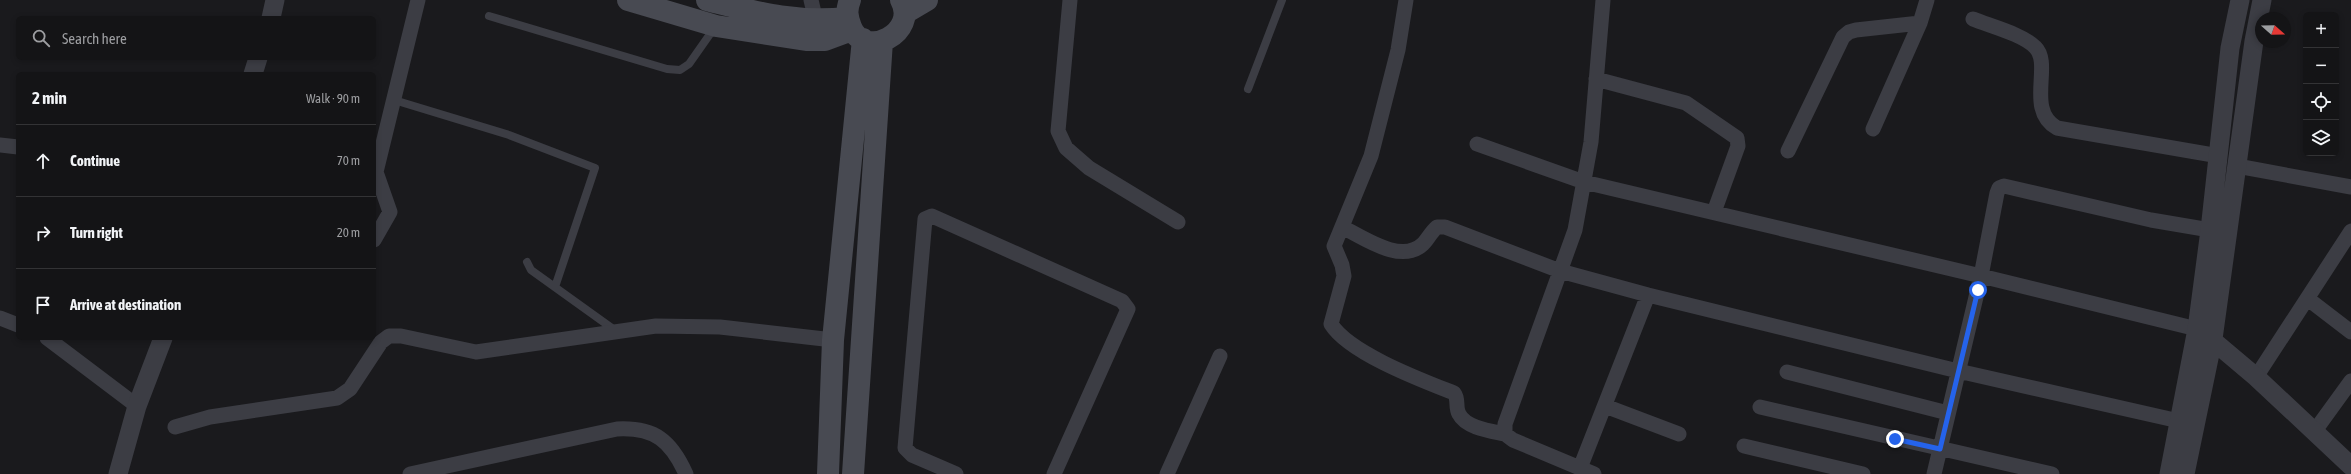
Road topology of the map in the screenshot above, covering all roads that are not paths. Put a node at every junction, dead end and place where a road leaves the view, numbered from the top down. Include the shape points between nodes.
1 (275, 0) edge
2 (418, 0) edge
3 (628, 0) edge
4 (707, 0) edge
5 (927, 0) edge
6 (1070, 0) edge
7 (1282, 0) edge
8 (1406, 0) edge
9 (1603, 0) edge
10 (1928, 0) edge
11 (2240, 0) edge
12 (2262, 0) edge
13 (903, 6) edge
14 (814, 10) edge
15 (271, 16) edge
16 (489, 16) dead end
17 (1974, 19) dead end
18 (1920, 23) junction
19 (716, 26) junction
20 (859, 26) edge
21 (257, 60) edge
22 (254, 72) edge
23 (1596, 79) junction
24 (1248, 89) dead end
25 (394, 100) junction
26 (1873, 129) dead end
27 (1477, 144) dead end
28 (0, 145) edge
29 (16, 147) edge
30 (1788, 151) dead end
31 (2219, 156) junction
32 (2237, 166) junction
33 (376, 168) edge
34 (376, 175) edge
35 (1584, 182) junction
36 (2351, 187) edge
37 (1714, 212) junction
38 (1178, 222) dead end
39 (1342, 227) junction
40 (2210, 230) junction
41 (376, 236) edge
42 (2349, 239) edge
43 (527, 262) dead end
44 (1560, 271) junction
45 (1982, 276) junction
46 (555, 287) junction
47 (1648, 295) junction
48 (2308, 299) junction
49 (0, 318) edge
50 (16, 324) edge
51 (2197, 329) junction
52 (617, 332) junction
53 (2351, 332) edge
54 (2213, 339) junction
55 (50, 340) edge
56 (162, 340) edge
57 (833, 340) junction
58 (1220, 356) dead end
59 (1958, 371) junction
60 (1787, 372) dead end
61 (2256, 377) junction
62 (2351, 380) edge
63 (137, 406) junction
64 (1605, 406) junction
65 (1760, 407) dead end
66 (1948, 413) junction
67 (2179, 421) junction
68 (175, 427) dead end
69 (2314, 432) junction
70 (1505, 434) junction
71 (1679, 434) dead end
72 (1744, 446) dead end
73 (1940, 449) junction
74 (2351, 466) edge
75 (1587, 471) edge
76 (118, 474) edge
77 (410, 474) edge
78 (686, 474) edge
79 (828, 474) edge
80 (853, 474) edge
81 (956, 474) edge
82 (1054, 474) edge
83 (1167, 474) edge
84 (1863, 474) edge
85 (1934, 474) edge
86 (2052, 474) edge
87 (2168, 474) edge
88 (2185, 474) edge

1 - 15 street
2 - 25 street
3 - 19 main road
4 - 14 main road via 789,19
5 - 13 main road
6 - 38 street via 1058,131 1066,148 1089,168
7 - 24 lane
8 - 39 street via 1398,50 1371,156
9 - 23 street
10 - 18 street
11 - 31 street via 2230,48
12 - 32 street
13 - 20 main road via 903,22 891,38
14 - 20 main road
16 - 19 lane via 667,69 680,70 689,64
17 - 31 street via 2034,46 2040,53 2041,106 2048,123
18 - 26 street
18 - 30 street via 1856,30 1843,37
19 - 20 main road via 815,41 838,37
20 - 57 main road
20 - 80 main road
21 - 22 street
23 - 35 street via 1591,142
23 - 37 street via 1686,103 1737,138 1738,146
25 - 33 street
25 - 46 lane via 509,135 595,168
27 - 35 street
28 - 29 street
31 - 40 street
32 - 36 street
32 - 54 street
34 - 41 street via 390,212
35 - 37 street
35 - 44 street via 1575,230
37 - 45 street
39 - 44 street via 1402,253 1422,244 1437,227 1444,227
39 - 70 street via 1334,246 1344,276 1331,317 1331,324 1335,330 1369,355 1454,393 1458,397 1458,413 1464,420 1486,431
40 - 45 street via 2151,220 2004,186 1997,192
40 - 51 street
42 - 48 street
43 - 46 lane via 531,270
44 - 47 street
44 - 70 street via 1504,424
45 - 51 street
45 - 59 street
46 - 52 lane
47 - 59 street
47 - 64 street
48 - 53 street
48 - 61 street
49 - 50 street
51 - 54 street
51 - 67 street
52 - 57 street via 656,326 688,325
52 - 68 street via 476,352 401,336 389,336 381,342 350,389 337,398 210,417
54 - 61 street
54 - 88 street
55 - 63 street
56 - 63 street
57 - 79 main road
58 - 83 street
59 - 66 street
59 - 67 street
60 - 66 street
61 - 69 street
62 - 69 street
63 - 76 street
64 - 71 street
64 - 75 street
65 - 73 street
66 - 73 street
67 - 87 street
69 - 74 street
70 - 75 street via 1513,440
72 - 84 street
73 - 85 street
73 - 86 street
77 - 78 street via 617,429 633,428 646,430 661,438 677,454
81 - 82 street via 912,455 904,448 925,219 932,216 1122,301 1128,309

